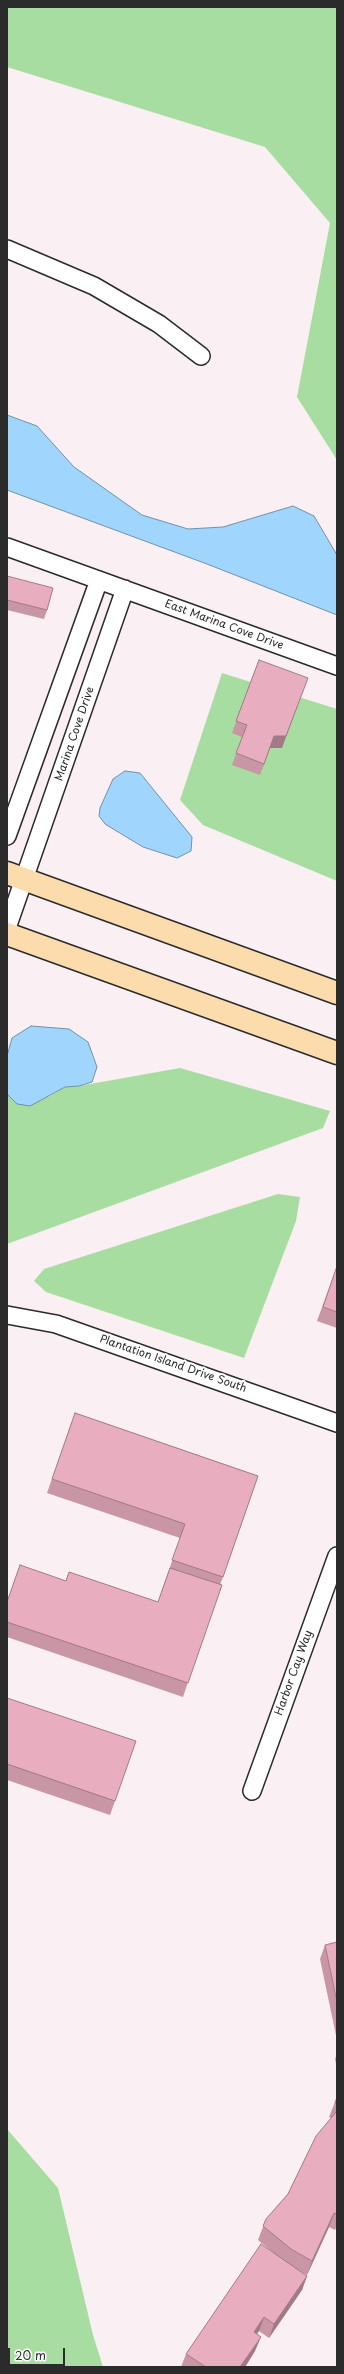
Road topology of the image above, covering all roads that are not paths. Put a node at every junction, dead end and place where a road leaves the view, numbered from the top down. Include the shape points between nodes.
1 (7, 249) edge
2 (201, 356) dead end
3 (7, 547) edge
4 (112, 584) junction
5 (337, 666) edge
6 (7, 836) edge
7 (16, 876) edge
8 (7, 928) edge
9 (7, 934) edge
10 (337, 992) edge
11 (337, 1053) edge
12 (7, 1315) edge
13 (337, 1422) edge
14 (337, 1556) edge
15 (252, 1791) dead end

1 - 2 street via 94,286 159,324
3 - 4 street, East Marina Cove Drive
4 - 5 street, East Marina Cove Drive
4 - 6 street
4 - 7 street, Marina Cove Drive
7 - 8 street
7 - 10 main road
9 - 11 main road
12 - 13 street, Plantation Island Drive South via 56,1324
14 - 15 street, Harbor Cay Way

